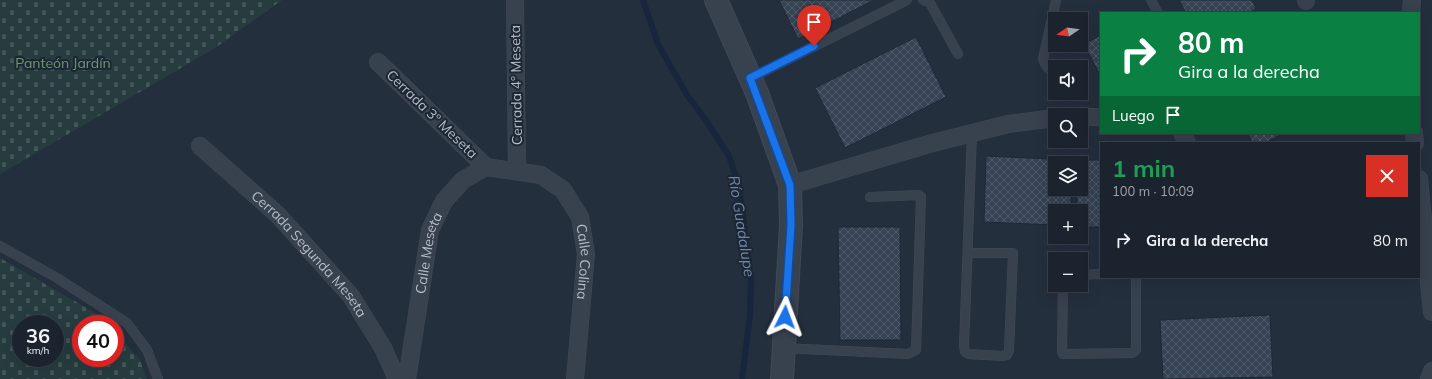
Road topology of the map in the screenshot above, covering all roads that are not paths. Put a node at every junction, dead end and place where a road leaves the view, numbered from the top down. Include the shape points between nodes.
1 (515, 0) edge
2 (716, 0) edge
3 (907, 0) edge
4 (923, 0) edge
5 (1056, 0) edge
6 (1151, 0) edge
7 (1412, 0) edge
8 (1157, 12) edge
9 (1411, 12) edge
10 (958, 54) dead end
11 (378, 62) dead end
12 (1048, 69) edge
13 (750, 78) junction
14 (1088, 117) edge
15 (1100, 117) edge
16 (1048, 119) edge
17 (972, 134) junction
18 (200, 146) dead end
19 (486, 167) junction
20 (511, 170) junction
21 (790, 185) junction
22 (1420, 189) edge
23 (870, 197) dead end
24 (0, 246) edge
25 (968, 253) junction
26 (1100, 274) edge
27 (1088, 275) edge
28 (1136, 278) edge
29 (1063, 292) edge
30 (1432, 312) edge
31 (784, 348) junction
32 (1432, 371) edge
33 (158, 379) edge
34 (397, 379) edge
35 (407, 379) edge
36 (575, 379) edge
37 (782, 379) edge
38 (1429, 379) edge

1 - 20 street, Cerrada 4º Meseta
2 - 13 street
3 - 13 lane
4 - 10 lane via 930,3
5 - 12 lane via 1043,59
6 - 8 lane
7 - 9 street
11 - 19 street, Cerrada 3º Meseta
13 - 21 street
14 - 15 street
16 - 17 street via 1008,124
17 - 21 street
17 - 25 lane
18 - 34 street, Cerrada Segunda Meseta via 278,215 351,296 383,348
19 - 20 street
19 - 35 street, Calle Meseta via 463,180 444,201 430,230
20 - 36 street, Calle Colina via 541,175 563,190 580,217 586,254
21 - 31 street via 791,225
22 - 30 street
23 - 31 lane via 921,197 916,350 908,354
24 - 33 lane via 57,278 127,323 148,350
25 - 25 lane via 1012,253 1007,355 965,352
26 - 27 lane
28 - 29 lane via 1136,350 1132,354 1064,354
31 - 37 street
32 - 38 street

